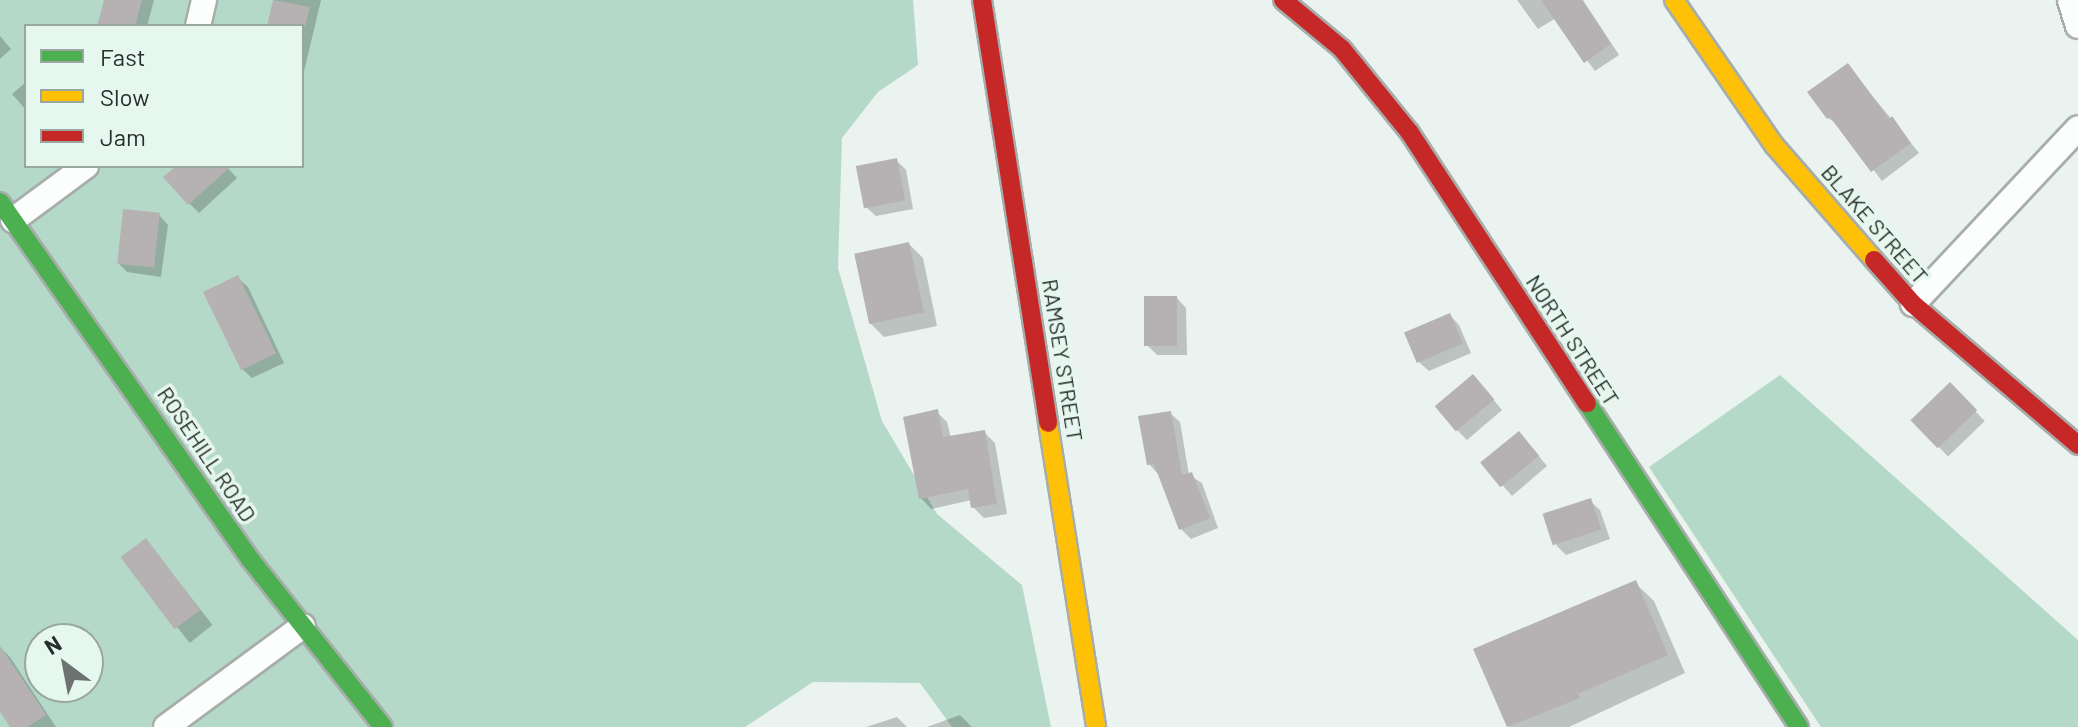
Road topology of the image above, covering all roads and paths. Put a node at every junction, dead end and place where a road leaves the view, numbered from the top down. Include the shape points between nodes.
1 (204, 0) edge
2 (982, 0) edge
3 (1283, 0) edge
4 (1674, 0) edge
5 (2070, 0) edge
6 (198, 24) edge
7 (2078, 26) edge
8 (2078, 128) edge
9 (82, 168) edge
10 (6, 211) edge
11 (1913, 304) junction
12 (2076, 438) edge
13 (303, 626) junction
14 (166, 727) edge
15 (383, 727) edge
16 (1096, 727) edge
17 (1799, 727) edge

1 - 6 street
2 - 16 street, RAMSEY STREET
3 - 17 street, NORTH STREET via 1342,49 1410,133
4 - 11 street, BLAKE STREET via 1774,145
5 - 7 street
8 - 11 street
9 - 10 street
10 - 13 street, ROSEHILL ROAD via 250,559
11 - 12 street, BLAKE STREET
13 - 14 street
13 - 15 street, ROSEHILL ROAD

